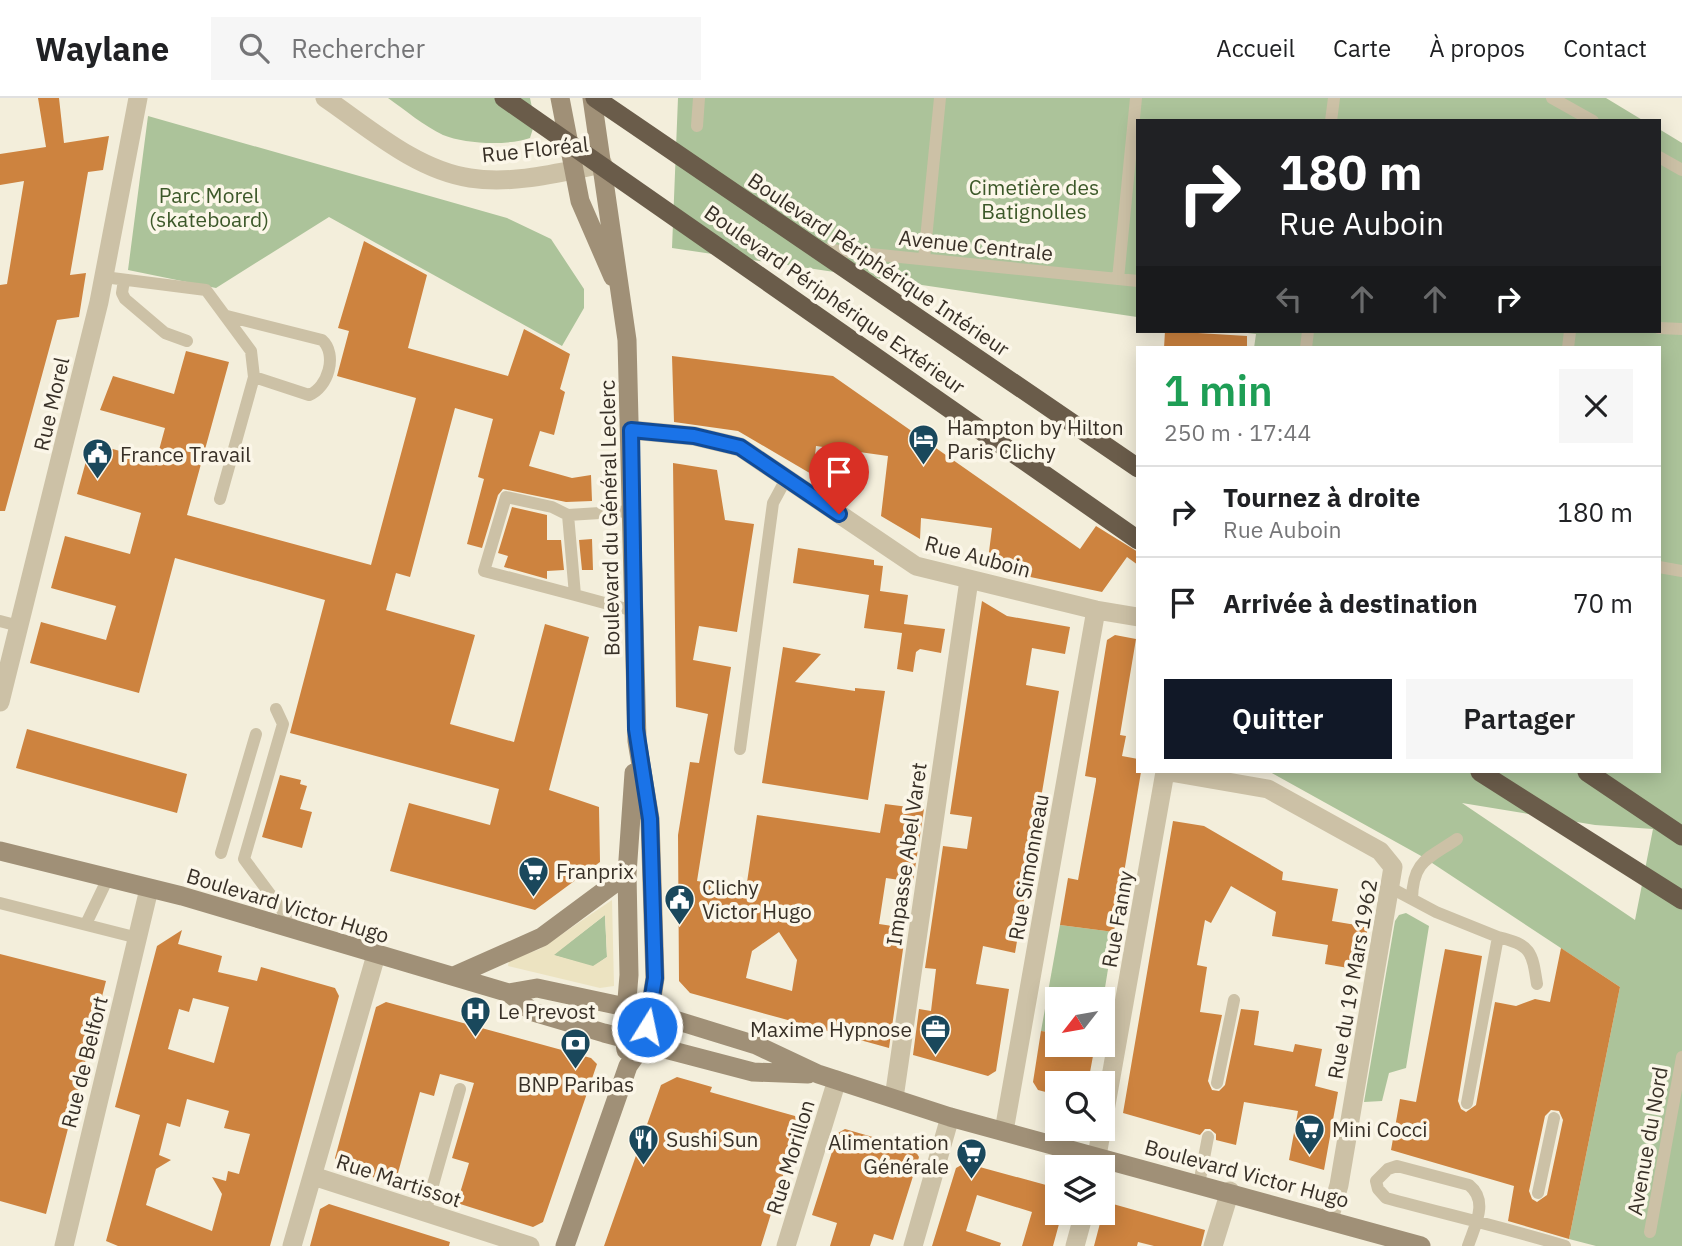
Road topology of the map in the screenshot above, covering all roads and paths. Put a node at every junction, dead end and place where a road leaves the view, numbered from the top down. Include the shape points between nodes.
1 (325, 98) edge
2 (504, 98) edge
3 (560, 98) edge
4 (594, 98) edge
5 (699, 98) edge
6 (940, 98) edge
7 (1136, 98) edge
8 (1334, 98) edge
9 (1552, 98) edge
10 (134, 104) edge
11 (1331, 119) edge
12 (1589, 119) edge
13 (696, 126) dead end
14 (1661, 158) edge
15 (603, 164) junction
16 (572, 170) junction
17 (1682, 170) edge
18 (810, 248) dead end
19 (924, 259) junction
20 (104, 277) junction
21 (1118, 279) junction
22 (124, 280) junction
23 (1136, 281) edge
24 (621, 294) junction
25 (227, 316) junction
26 (1661, 328) edge
27 (1682, 329) edge
28 (187, 341) dead end
29 (254, 377) junction
30 (631, 430) junction
31 (1136, 467) edge
32 (786, 478) junction
33 (220, 499) dead end
34 (632, 511) junction
35 (568, 515) junction
36 (1136, 539) edge
37 (1661, 566) edge
38 (1682, 571) edge
39 (969, 580) junction
40 (575, 595) junction
41 (1096, 610) junction
42 (634, 611) junction
43 (1136, 617) edge
44 (9, 624) edge
45 (0, 702) edge
46 (276, 709) dead end
47 (257, 734) dead end
48 (637, 741) junction
49 (740, 749) dead end
50 (1167, 773) edge
51 (1173, 773) edge
52 (1482, 773) edge
53 (1588, 773) edge
54 (1682, 836) edge
55 (1457, 839) dead end
56 (0, 851) edge
57 (221, 853) dead end
58 (627, 874) junction
59 (108, 878) junction
60 (1391, 888) junction
61 (149, 889) junction
62 (1412, 899) junction
63 (1682, 900) edge
64 (0, 903) edge
65 (86, 924) junction
66 (299, 932) junction
67 (1497, 937) junction
68 (138, 938) junction
69 (376, 956) junction
70 (454, 976) junction
71 (1537, 984) dead end
72 (509, 993) junction
73 (1234, 1000) dead end
74 (628, 1008) junction
75 (649, 1012) junction
76 (624, 1037) junction
77 (645, 1042) junction
78 (1682, 1057) edge
79 (628, 1066) junction
80 (828, 1077) junction
81 (1217, 1083) dead end
82 (460, 1089) dead end
83 (894, 1098) junction
84 (1467, 1103) dead end
85 (950, 1117) junction
86 (1554, 1118) dead end
87 (1004, 1130) junction
88 (1208, 1137) dead end
89 (1076, 1155) edge
90 (1097, 1155) edge
91 (1115, 1166) edge
92 (313, 1176) junction
93 (1199, 1184) junction
94 (1230, 1191) junction
95 (1538, 1193) dead end
96 (425, 1213) junction
97 (1329, 1219) junction
98 (1475, 1222) junction
99 (1080, 1225) edge
100 (1650, 1232) dead end
101 (1527, 1236) edge
102 (66, 1245) edge
103 (292, 1246) edge
104 (530, 1246) edge
105 (565, 1246) edge
106 (786, 1246) edge
107 (913, 1246) edge
108 (1074, 1246) edge
109 (1213, 1246) edge
110 (1421, 1246) edge
111 (1468, 1246) edge
112 (1565, 1246) edge

1 - 16 street, Rue Floréal via 411,156 457,175 513,179
2 - 36 highway, Boulevard Périphérique Extérieur, bridge
3 - 16 main road
4 - 15 main road, Boulevard du Général Leclerc
4 - 31 highway, Boulevard Périphérique Intérieur, bridge
5 - 13 lane
6 - 19 lane
7 - 21 lane
8 - 11 lane
9 - 12 lane
10 - 20 street, Rue Morel
14 - 17 lane
15 - 16 street, Rue Floréal
15 - 24 main road, Boulevard du Général Leclerc
16 - 24 main road via 584,213
18 - 19 lane, Avenue Centrale
19 - 21 lane, Avenue Centrale
20 - 22 lane
20 - 44 street, Rue Morel
21 - 23 lane, Avenue Centrale
22 - 25 lane via 206,290
22 - 28 lane via 125,299 165,333
24 - 30 main road, Boulevard du Général Leclerc
25 - 29 lane via 251,351
25 - 29 lane via 322,340 329,346 325,382 317,392 309,395
26 - 27 lane
29 - 33 lane
30 - 32 street, Rue Auboin via 694,436 740,447
30 - 34 main road, Boulevard du Général Leclerc
32 - 39 street, Rue Auboin via 916,566
32 - 49 lane via 773,503
34 - 35 lane
34 - 42 main road, Boulevard du Général Leclerc
35 - 40 lane
35 - 40 lane via 506,497 484,571
37 - 38 lane
39 - 41 street, Rue Auboin
39 - 83 street, Impasse Abel Varet
40 - 42 lane
41 - 43 street, Rue Auboin
41 - 87 street, Rue Simonneau
42 - 48 main road, Boulevard du Général Leclerc
44 - 45 street, Rue Morel
46 - 66 lane via 283,724 244,859
47 - 57 lane
48 - 58 main road, Boulevard du Général Leclerc
48 - 75 main road, Boulevard du Général Leclerc via 650,819 655,978
50 - 90 street, Rue Fanny
51 - 60 street, Rue du 19 Mars 1962 via 1268,789 1385,855 1395,873
52 - 63 highway
53 - 54 highway
55 - 62 lane via 1422,863 1413,876
56 - 59 main road, Boulevard Victor Hugo
58 - 70 main road via 542,937
58 - 74 main road, Boulevard du Général Leclerc
59 - 61 main road, Boulevard Victor Hugo
59 - 65 lane
60 - 62 lane
60 - 97 street, Rue du 19 Mars 1962 via 1339,1185
61 - 66 main road, Boulevard Victor Hugo
61 - 68 street, Rue de Belfort
62 - 67 lane
64 - 65 lane
65 - 68 lane
66 - 69 main road, Boulevard Victor Hugo
67 - 71 lane via 1520,943 1532,955
67 - 84 lane
68 - 102 street, Rue de Belfort
69 - 70 main road, Boulevard Victor Hugo
69 - 92 street, Rue Martissot
70 - 72 main road, Boulevard Victor Hugo
72 - 74 main road, Boulevard Victor Hugo via 537,988
72 - 76 main road, Boulevard Victor Hugo via 533,1012
73 - 81 lane
74 - 75 main road, Boulevard Victor Hugo
74 - 76 main road, Boulevard du Général Leclerc
75 - 77 main road, Boulevard du Général Leclerc
75 - 80 main road, Boulevard Victor Hugo via 755,1045
76 - 77 main road, Boulevard Victor Hugo
76 - 79 main road, Boulevard du Général Leclerc
77 - 79 main road, Boulevard du Général Leclerc
77 - 80 main road, Boulevard Victor Hugo via 753,1072
78 - 100 lane, Avenue du Nord
79 - 105 main road, Boulevard du Général Leclerc
80 - 83 main road, Boulevard Victor Hugo
80 - 106 street, Rue Morillon
82 - 96 lane
83 - 85 main road, Boulevard Victor Hugo
85 - 87 main road, Boulevard Victor Hugo
85 - 107 street
86 - 95 lane
87 - 89 main road, Boulevard Victor Hugo
88 - 93 lane
91 - 93 main road, Boulevard Victor Hugo
92 - 96 street, Rue Martissot
92 - 103 street
93 - 94 main road, Boulevard Victor Hugo
94 - 97 main road, Boulevard Victor Hugo
94 - 109 street
96 - 104 street, Rue Martissot
97 - 110 main road, Boulevard Victor Hugo
98 - 98 lane via 1386,1198 1376,1181 1388,1168 1397,1166 1469,1185 1481,1199
98 - 101 lane
98 - 111 lane
99 - 108 street
101 - 112 lane

